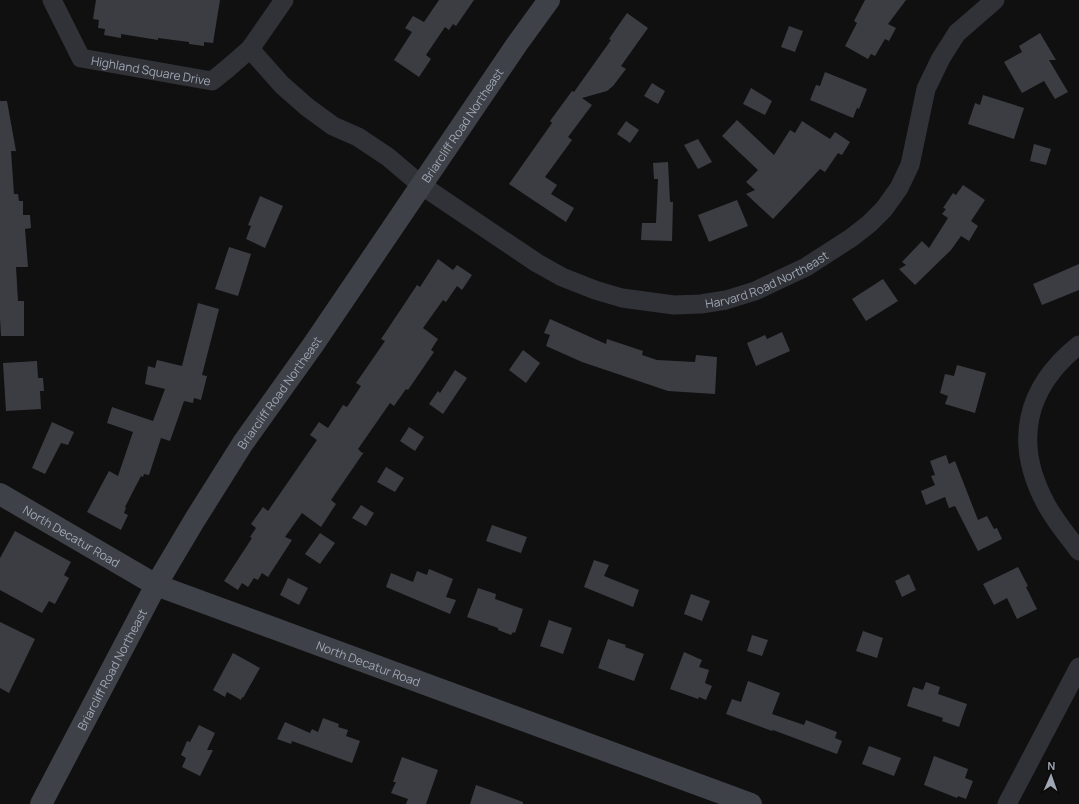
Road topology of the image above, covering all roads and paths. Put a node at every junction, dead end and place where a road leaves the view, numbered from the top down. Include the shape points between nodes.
1 (52, 0) edge
2 (284, 0) edge
3 (549, 0) edge
4 (995, 0) edge
5 (250, 49) junction
6 (421, 185) junction
7 (1079, 345) edge
8 (0, 494) edge
9 (1079, 551) edge
10 (156, 585) junction
11 (1079, 667) edge
12 (41, 804) edge
13 (751, 804) edge
14 (1007, 804) edge

1 - 5 street, Highland Square Drive via 81,58 212,81
2 - 5 street, Highland Square Drive
3 - 6 main road, Briarcliff Road Northeast
4 - 6 street, Harvard Road Northeast via 957,33 941,58 926,89 910,165 899,188 884,209 869,224 806,268 755,291 726,300 674,305 622,298 595,290 562,277 537,263
5 - 6 street via 282,85 308,107 333,126 358,137 388,157
6 - 10 main road, Briarcliff Road Northeast via 243,443
7 - 9 street via 1052,372 1036,398 1030,411 1027,441 1032,470 1046,505
8 - 10 main road, North Decatur Road
10 - 12 main road, Briarcliff Road Northeast
10 - 13 main road, North Decatur Road
11 - 14 street

